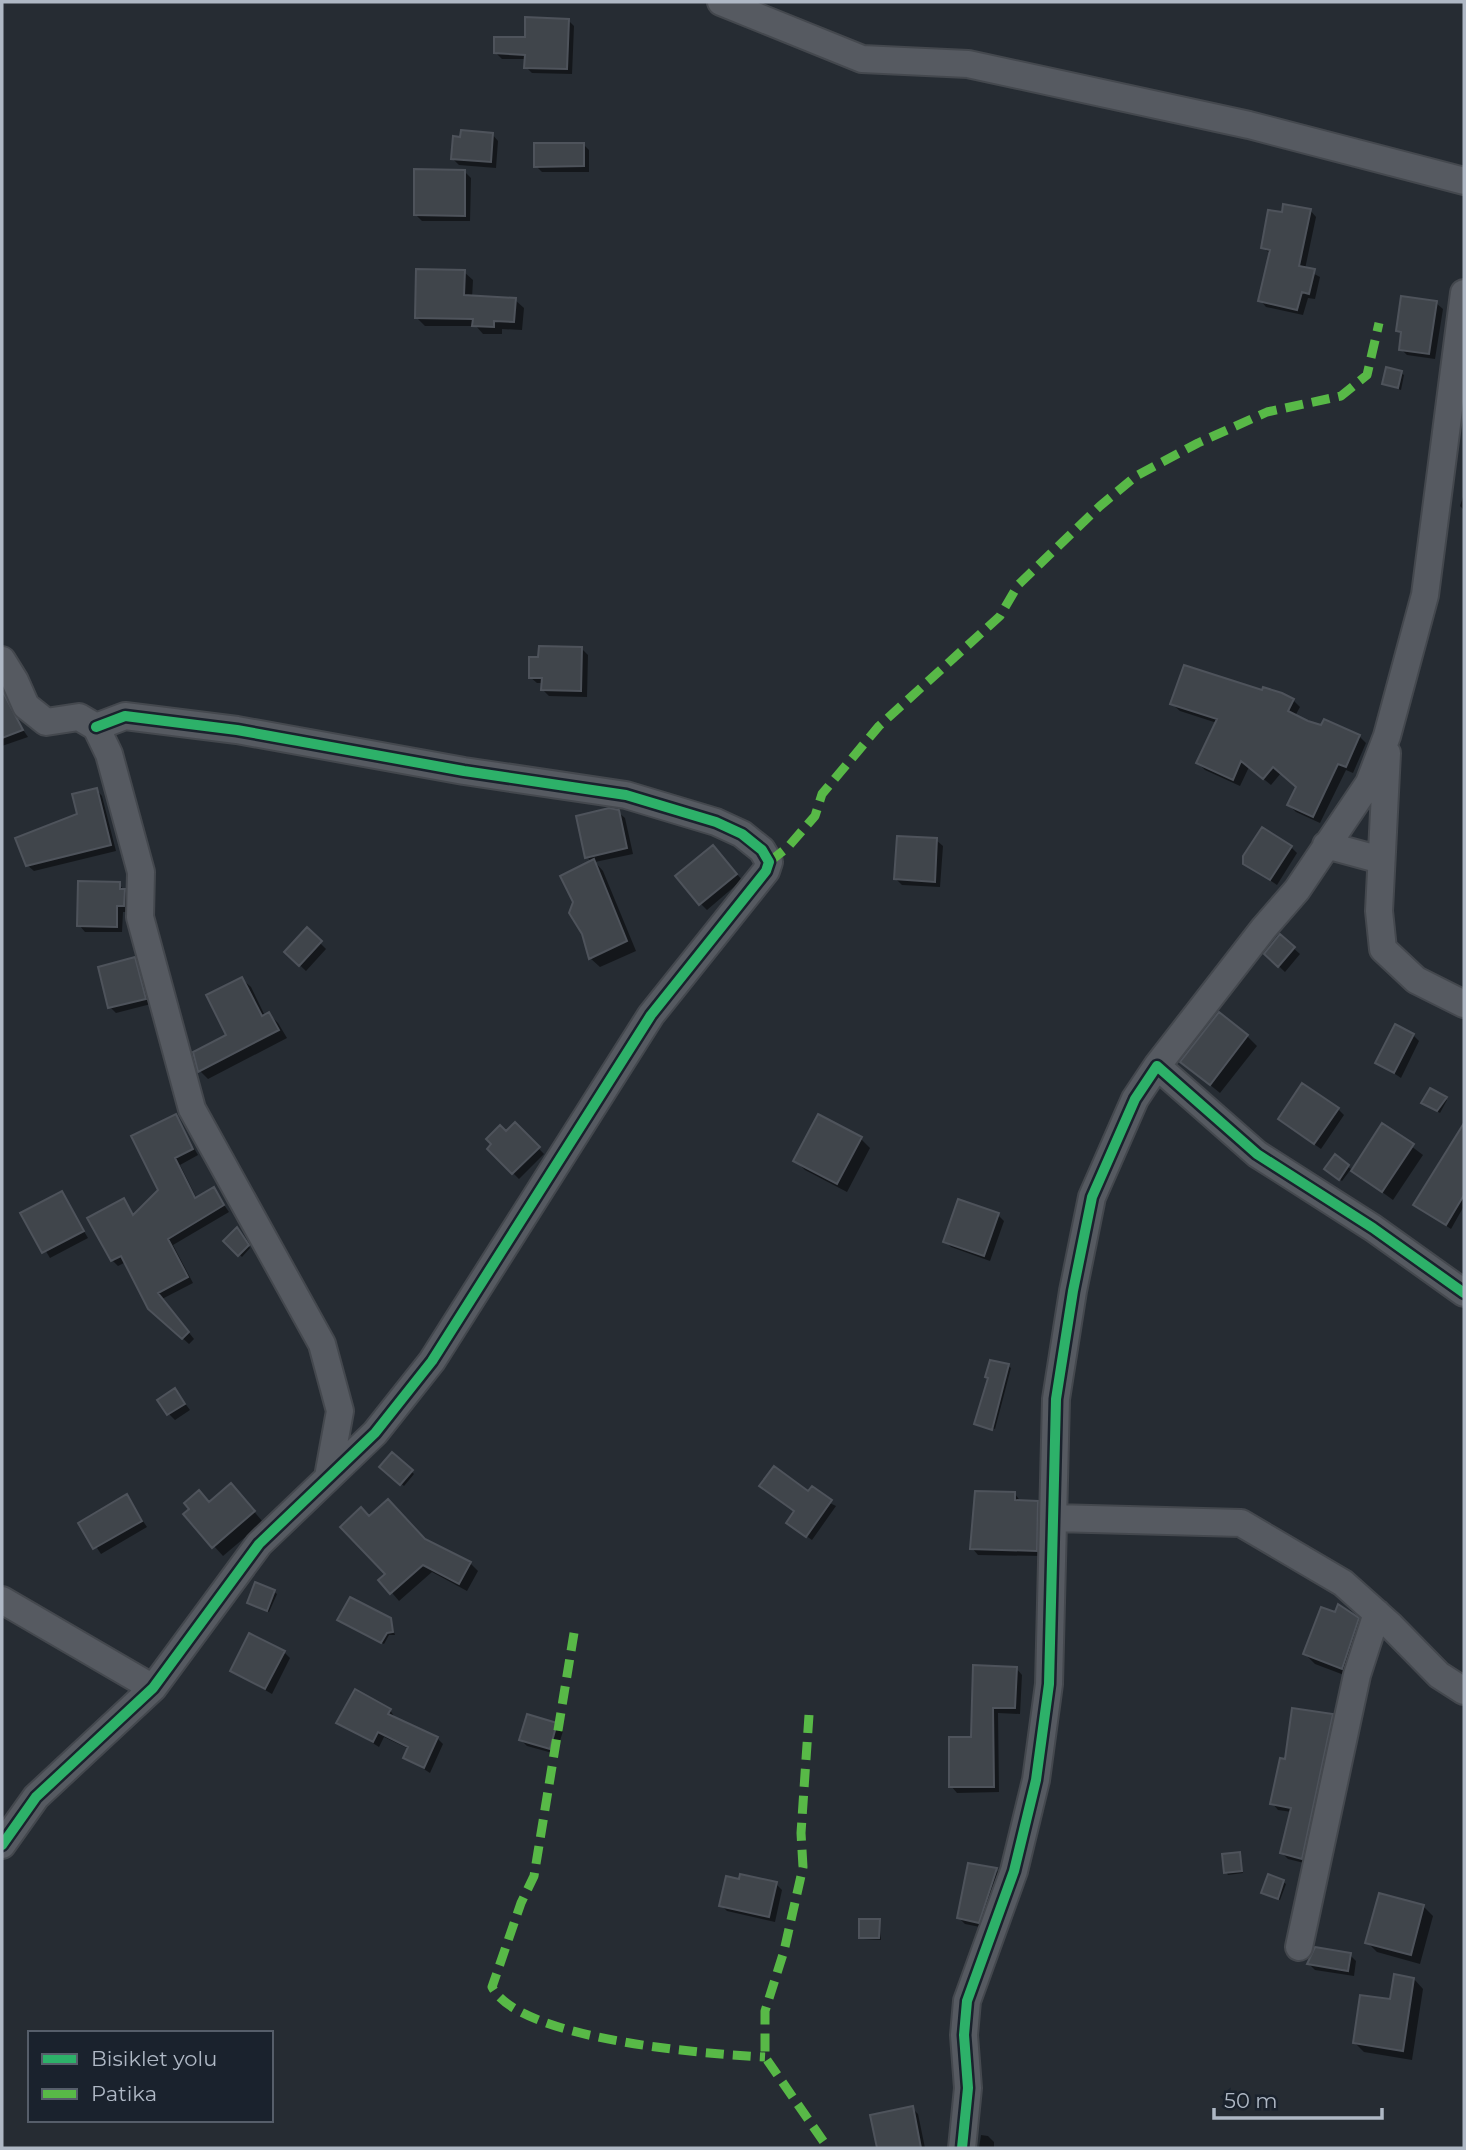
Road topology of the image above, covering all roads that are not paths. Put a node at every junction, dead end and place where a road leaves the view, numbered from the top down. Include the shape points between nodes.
1 (721, 2) edge
2 (1464, 181) edge
3 (1464, 293) edge
4 (2, 660) edge
5 (96, 727) junction
6 (1387, 736) junction
7 (1326, 845) junction
8 (1381, 859) junction
9 (1464, 1004) edge
10 (1157, 1066) junction
11 (1464, 1293) edge
12 (328, 1477) junction
13 (1054, 1518) junction
14 (2, 1600) edge
15 (1377, 1613) junction
16 (153, 1688) junction
17 (1464, 1691) edge
18 (2, 1845) edge
19 (1299, 1947) dead end
20 (962, 2148) edge

1 - 2 street via 862,59 968,64 1249,125
3 - 6 street via 1424,594
4 - 5 street via 26,706 46,722 79,717
5 - 12 street via 141,872 139,917 192,1109 322,1344 340,1411
5 - 12 street via 125,716 237,730 626,795 742,834 769,862 651,1015 432,1361 375,1433
6 - 7 street via 1369,783
6 - 8 street
7 - 8 street
7 - 10 street via 1297,890
8 - 9 street via 1378,911 1383,949 1416,980
10 - 11 street via 1257,1154
10 - 13 street via 1135,1099 1091,1197 1056,1399
12 - 16 street via 259,1544
13 - 15 street via 1241,1523 1343,1583
13 - 20 street via 1049,1684 1036,1780 1014,1871 967,2001 968,2088
14 - 16 street
15 - 17 street via 1439,1675
15 - 19 street via 1357,1675
16 - 18 street via 36,1797

